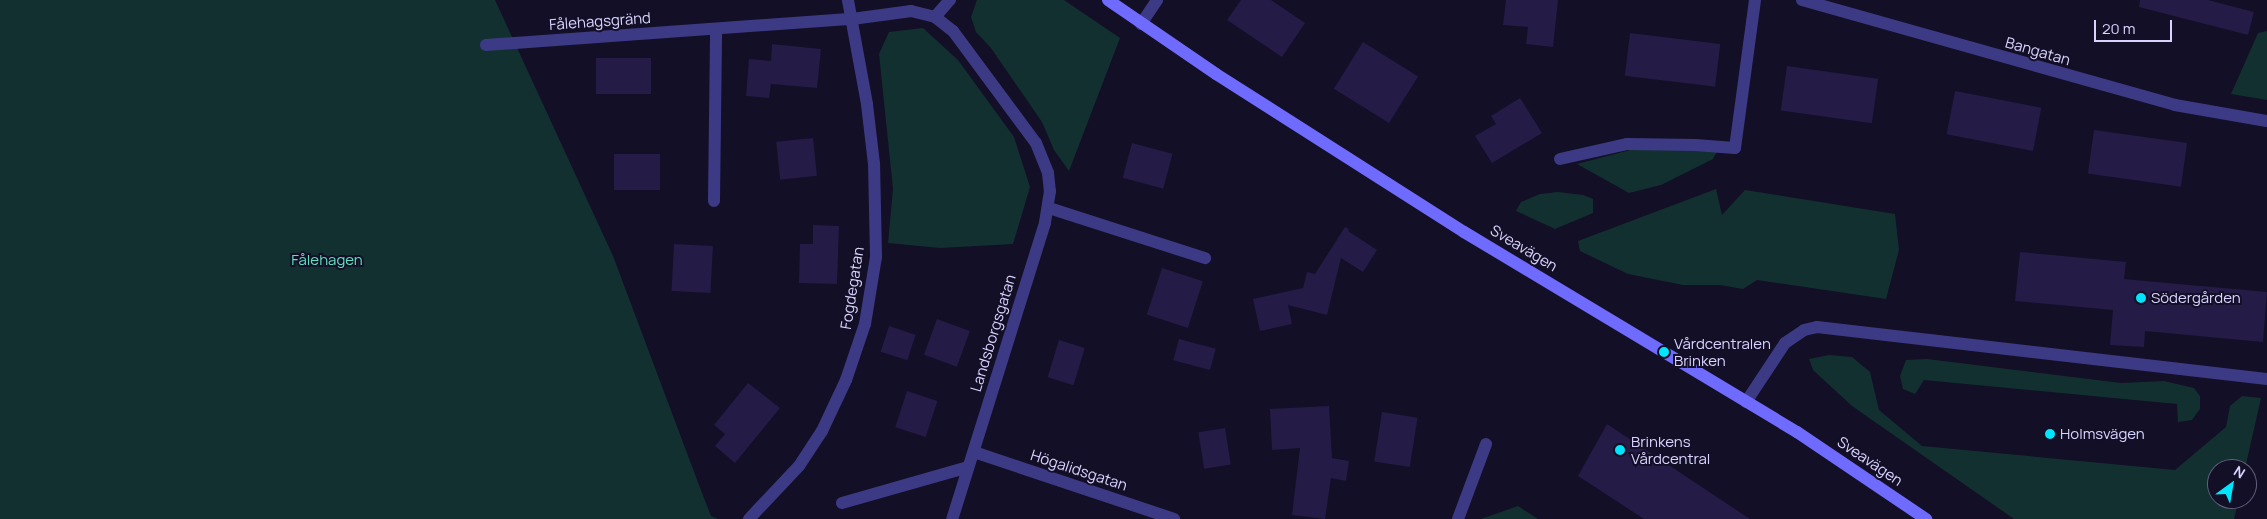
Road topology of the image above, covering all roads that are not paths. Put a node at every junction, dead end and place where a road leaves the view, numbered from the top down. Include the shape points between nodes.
1 (848, 0) edge
2 (950, 0) edge
3 (1108, 0) edge
4 (1157, 0) edge
5 (1755, 0) edge
6 (1802, 0) edge
7 (935, 17) junction
8 (852, 19) junction
9 (1141, 24) junction
10 (716, 29) junction
11 (486, 45) dead end
12 (2267, 122) edge
13 (1560, 159) dead end
14 (714, 200) dead end
15 (1049, 208) junction
16 (1205, 258) dead end
17 (2267, 379) edge
18 (1746, 402) junction
19 (1486, 444) dead end
20 (974, 452) junction
21 (968, 468) junction
22 (842, 503) dead end
23 (749, 519) edge
24 (952, 519) edge
25 (1174, 519) edge
26 (1458, 519) edge
27 (1926, 519) edge

1 - 8 street, Fogdegatan
2 - 7 street
3 - 9 main road, Sveavägen
4 - 9 street
5 - 13 street via 1735,148 1627,144
6 - 12 street, Bangatan via 2175,105
7 - 8 street, Landsborgsgatan via 911,11
7 - 15 street, Landsborgsgatan via 953,31 1036,143 1048,174
8 - 10 street, Fålehagsgränd
8 - 23 street, Fogdegatan via 874,164 876,257 865,324 846,380 822,431 799,466
9 - 18 main road, Sveavägen via 1464,232
10 - 11 street, Fålehagsgränd
10 - 14 street
15 - 16 street
15 - 20 street, Landsborgsgatan
17 - 18 street via 1817,327 1804,330 1785,343
18 - 27 main road, Sveavägen
19 - 26 street
20 - 21 street, Landsborgsgatan
20 - 25 street, Högalidsgatan
21 - 22 street
21 - 24 street, Landsborgsgatan

